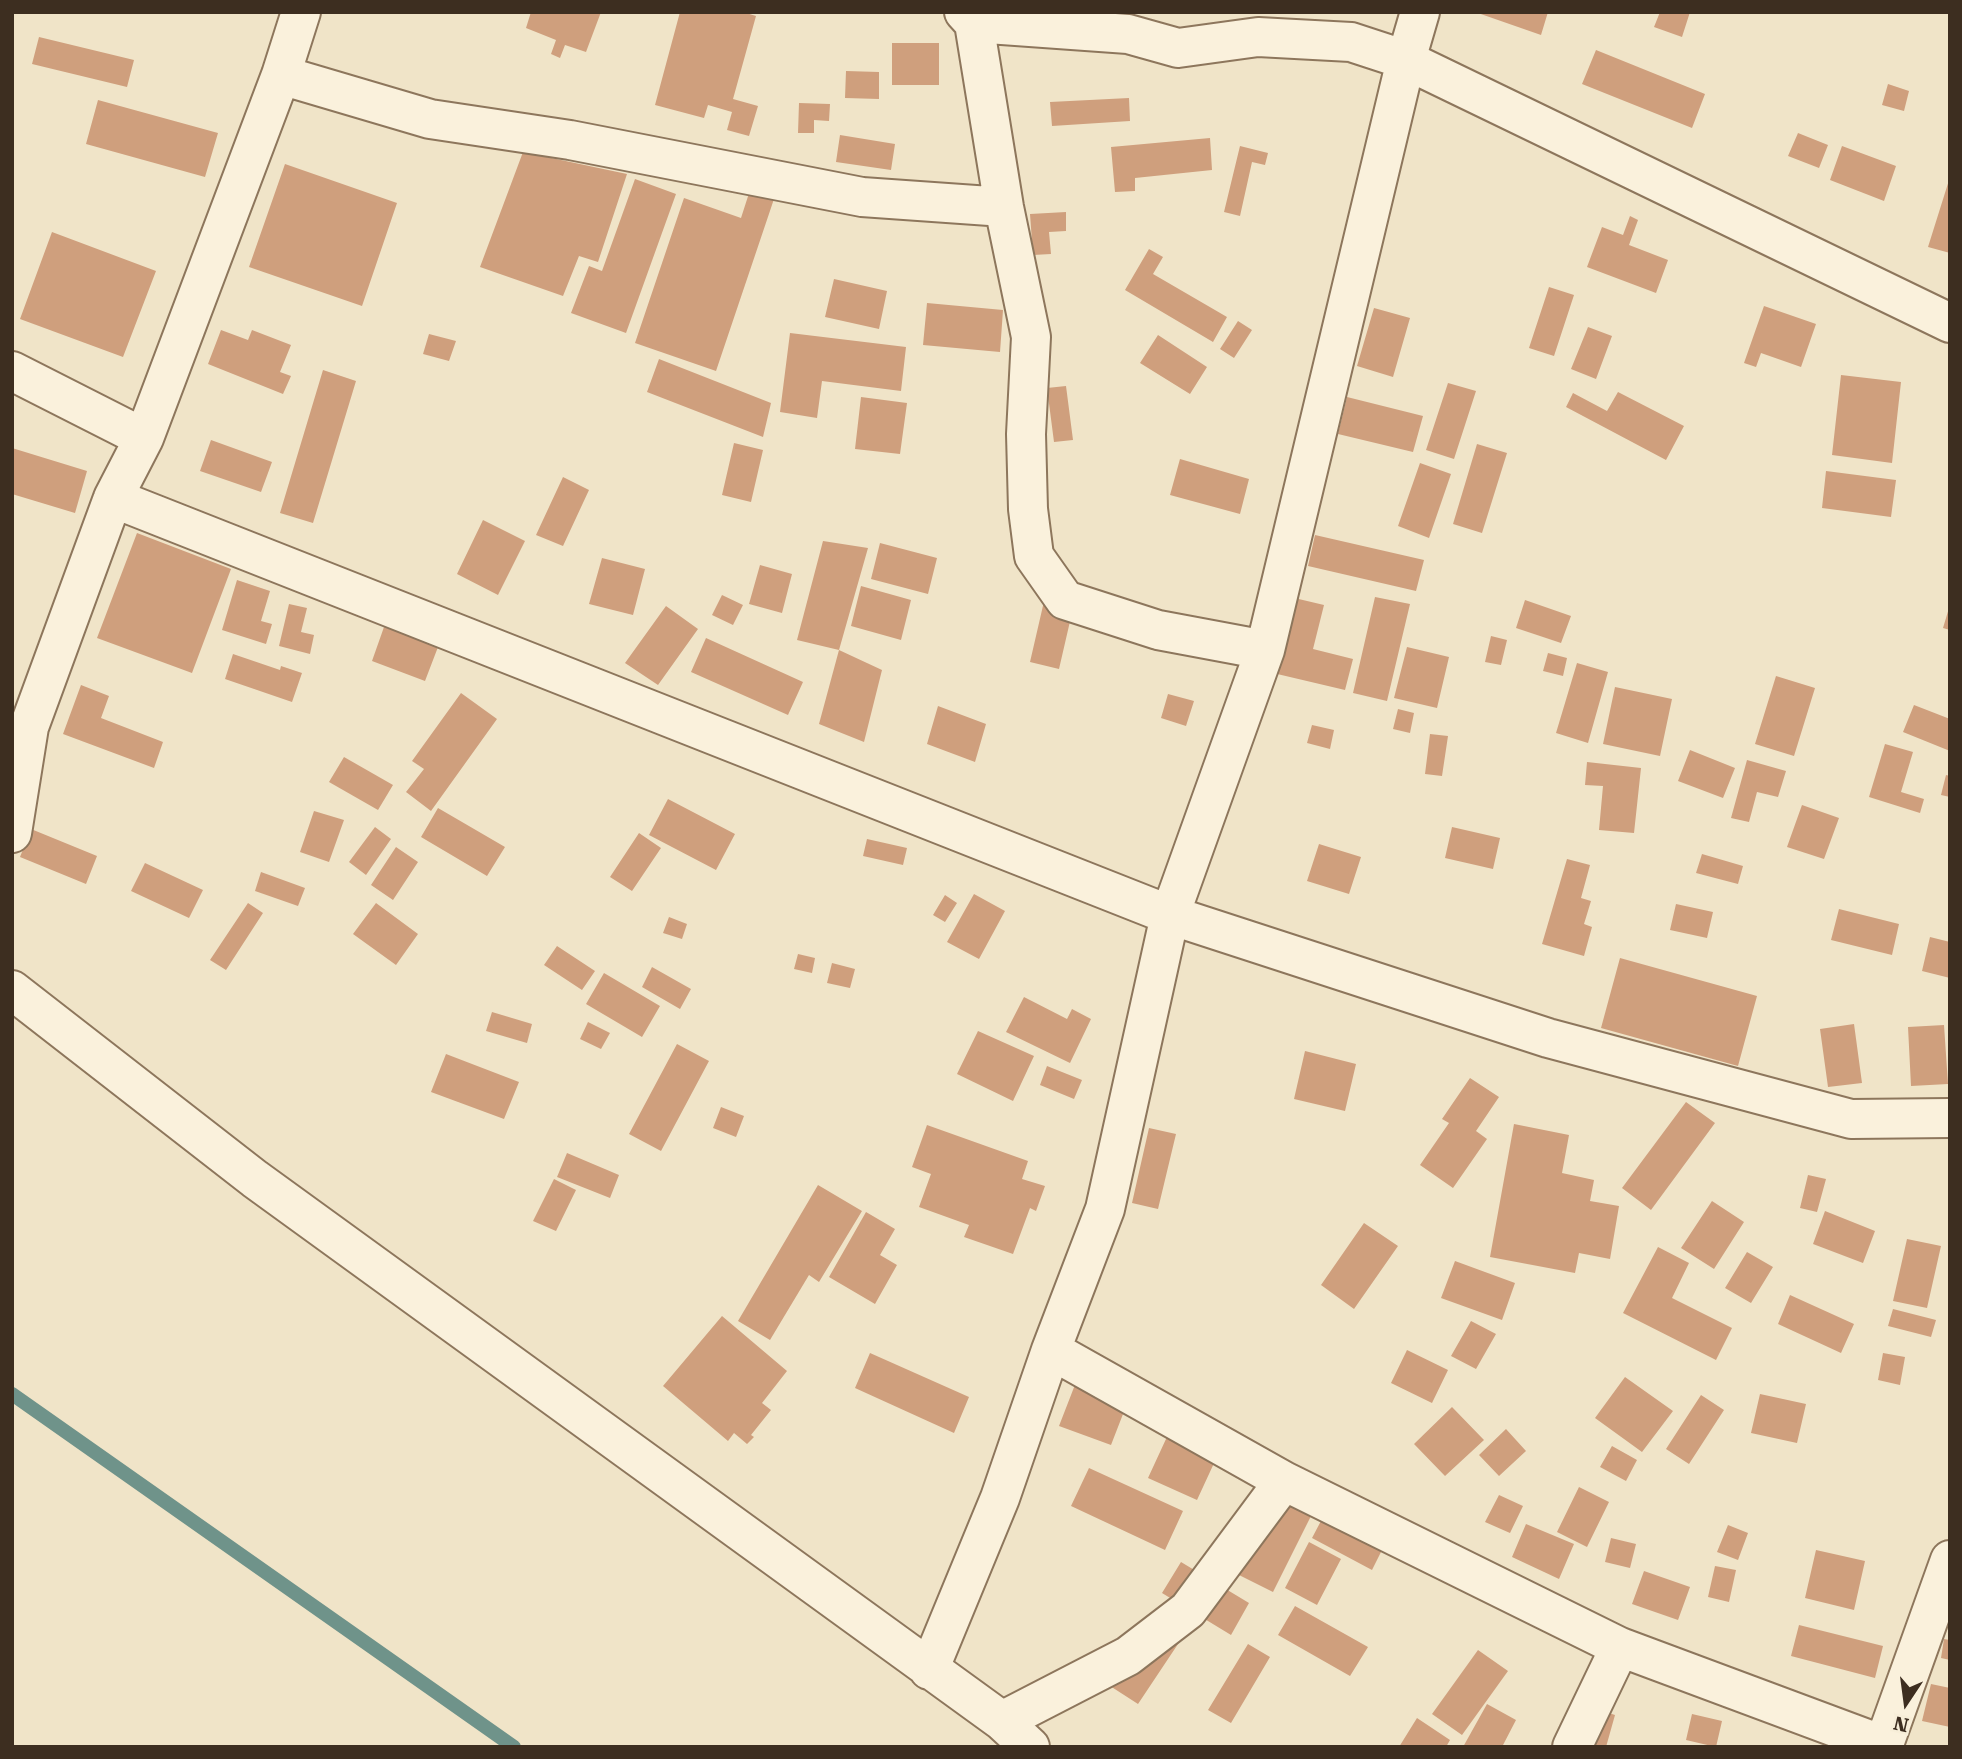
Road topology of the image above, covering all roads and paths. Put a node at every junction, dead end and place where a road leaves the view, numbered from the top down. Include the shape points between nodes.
1 (301, 12) edge
2 (1420, 12) edge
3 (969, 18) edge
4 (1406, 60) junction
5 (281, 75) junction
6 (1004, 207) junction
7 (1950, 323) edge
8 (12, 371) edge
9 (144, 438) junction
10 (113, 498) junction
11 (1265, 650) junction
12 (12, 833) edge
13 (1170, 915) junction
14 (12, 990) edge
15 (1950, 1118) edge
16 (1051, 1350) junction
17 (1284, 1481) junction
18 (1950, 1560) edge
19 (1620, 1647) junction
20 (929, 1670) junction
21 (1002, 1721) junction
22 (1883, 1746) edge
23 (1030, 1747) edge
24 (1572, 1747) edge

1 - 5 street
2 - 4 street
3 - 4 street via 1128,34 1178,48 1258,37 1351,42
3 - 6 street
4 - 7 street
4 - 11 street
5 - 6 street via 430,119 570,139 862,197
5 - 9 street
6 - 11 street via 1031,337 1026,434 1034,556 1065,600 1158,630
8 - 9 street
9 - 10 street
10 - 12 street via 29,727
10 - 13 street
11 - 13 street
13 - 15 street via 1548,1038 1851,1119
13 - 16 street via 1105,1209
14 - 20 street via 254,1179
16 - 17 street
16 - 20 street via 1000,1498
17 - 19 street
17 - 21 street via 1188,1610 1128,1656
18 - 22 street
19 - 22 street
19 - 24 street
20 - 21 street
21 - 23 street

